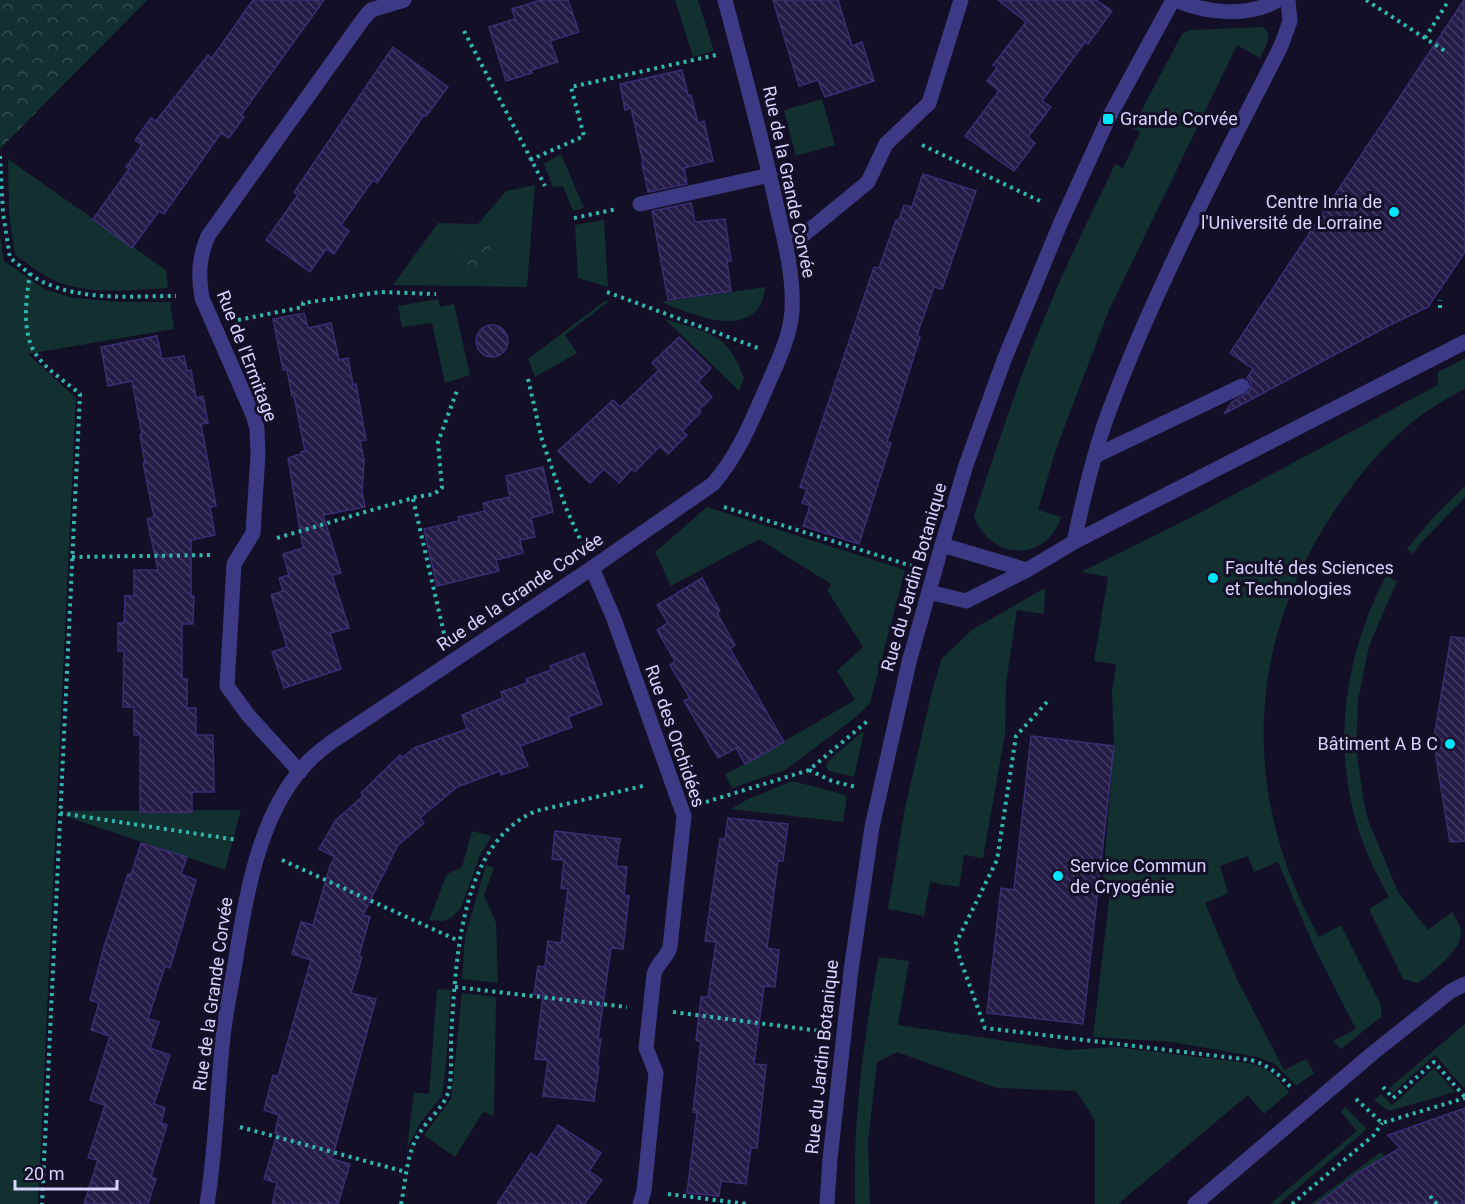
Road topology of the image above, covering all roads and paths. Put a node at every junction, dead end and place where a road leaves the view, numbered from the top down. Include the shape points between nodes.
1 (404, 0) edge
2 (724, 0) edge
3 (961, 0) edge
4 (1174, 0) edge
5 (1278, 0) edge
6 (1288, 0) edge
7 (1366, 0) edge
8 (1449, 0) edge
9 (464, 31) dead end
10 (1425, 38) junction
11 (738, 50) junction
12 (1448, 53) dead end
13 (897, 133) junction
14 (0, 156) edge
15 (530, 160) junction
16 (770, 175) junction
17 (545, 186) dead end
18 (640, 204) dead end
19 (618, 209) dead end
20 (1065, 212) junction
21 (574, 218) dead end
22 (785, 242) junction
23 (30, 273) junction
24 (607, 292) dead end
25 (436, 294) dead end
26 (202, 298) junction
27 (1440, 300) dead end
28 (1440, 308) dead end
29 (214, 325) junction
30 (1465, 342) edge
31 (780, 356) junction
32 (528, 379) dead end
33 (1242, 386) dead end
34 (458, 388) dead end
35 (1095, 456) junction
36 (695, 498) junction
37 (413, 499) junction
38 (1074, 542) junction
39 (942, 545) junction
40 (242, 551) junction
41 (72, 557) junction
42 (592, 568) junction
43 (1027, 570) junction
44 (934, 573) junction
45 (929, 592) junction
46 (450, 662) junction
47 (902, 693) junction
48 (1047, 702) dead end
49 (808, 770) junction
50 (300, 772) junction
51 (672, 779) junction
52 (881, 788) junction
53 (682, 809) junction
54 (60, 813) junction
55 (260, 846) junction
56 (459, 941) junction
57 (1465, 984) edge
58 (454, 987) junction
59 (651, 1009) junction
60 (844, 1034) junction
61 (1383, 1087) dead end
62 (1296, 1093) dead end
63 (1352, 1096) dead end
64 (1465, 1097) edge
65 (216, 1120) junction
66 (1382, 1123) junction
67 (406, 1172) junction
68 (1430, 1196) dead end
69 (642, 1198) edge
70 (42, 1204) edge
71 (207, 1204) edge
72 (401, 1204) edge
73 (747, 1204) edge
74 (827, 1204) edge
75 (1195, 1204) edge
76 (1292, 1204) edge
77 (1437, 1204) edge

1 - 26 street, Rue de l'Ermitage via 371,10 364,18 208,236 199,268
2 - 11 street, Rue de la Grande Corvée
3 - 13 street via 929,103
4 - 5 street via 1211,10 1234,11 1256,9
4 - 20 street, Rue du Jardin Botanique via 1108,119
6 - 35 street via 1290,21 1281,46 1166,276 1108,414
7 - 10 path
8 - 10 path
9 - 15 path
10 - 12 path
11 - 15 path via 571,87 584,136
11 - 16 street, Rue de la Grande Corvée
13 - 20 path
13 - 22 street via 886,144 868,182 801,237
14 - 23 path via 10,258
15 - 17 path
16 - 18 street
16 - 22 street, Rue de la Grande Corvée
19 - 21 path
20 - 39 street, Rue du Jardin Botanique via 1000,370
22 - 31 street, Rue de la Grande Corvée via 792,312
23 - 26 path via 44,283 82,294
23 - 41 path via 26,296 30,344 38,358 80,394
24 - 31 path
25 - 29 path via 381,291 303,303 303,308
26 - 29 street, Rue de l'Ermitage
27 - 28 path
29 - 40 street, Rue de l'Ermitage via 257,428 253,533
30 - 38 street
31 - 36 street, Rue de la Grande Corvée via 740,447 713,484
32 - 42 path via 542,440
33 - 35 street
34 - 37 path via 438,442 442,488
35 - 38 street
36 - 42 street, Rue de la Grande Corvée
36 - 44 path
37 - 40 path
37 - 46 path
38 - 43 street
39 - 43 street
39 - 44 street, Rue du Jardin Botanique
40 - 41 path
40 - 50 street, Rue de l'Ermitage via 234,564 227,686
41 - 54 path
42 - 46 street, Rue de la Grande Corvée
42 - 51 street, Rue des Orchidées
43 - 45 street via 966,601
44 - 45 street, Rue du Jardin Botanique
45 - 47 street, Rue du Jardin Botanique
46 - 50 street, Rue de la Grande Corvée via 336,739 313,756
47 - 49 path
47 - 52 street, Rue du Jardin Botanique
48 - 62 path via 1016,736 998,860 955,945 985,1028 1251,1060 1279,1074
49 - 52 path via 855,787
49 - 53 path
50 - 55 street, Rue de la Grande Corvée
51 - 53 street, Rue des Orchidées
51 - 56 path via 520,818 497,838 486,856 475,880
52 - 60 street, Rue du Jardin Botanique via 872,827
53 - 59 street, Rue des Orchidées via 669,948 656,967
54 - 55 path
54 - 70 path
55 - 56 path
55 - 65 street, Rue de la Grande Corvée via 223,1034
56 - 58 path
57 - 75 street via 1373,1053
58 - 59 path
58 - 67 path via 448,1092 418,1135
59 - 60 path
59 - 69 street, Rue des Orchidées via 646,1048 656,1073
60 - 74 street, Rue du Jardin Botanique
61 - 64 path via 1393,1098 1434,1062
63 - 66 path
64 - 66 path
65 - 67 path
65 - 71 street, Rue de la Grande Corvée
66 - 76 path via 1374,1135
67 - 72 path
68 - 77 path
69 - 73 path

